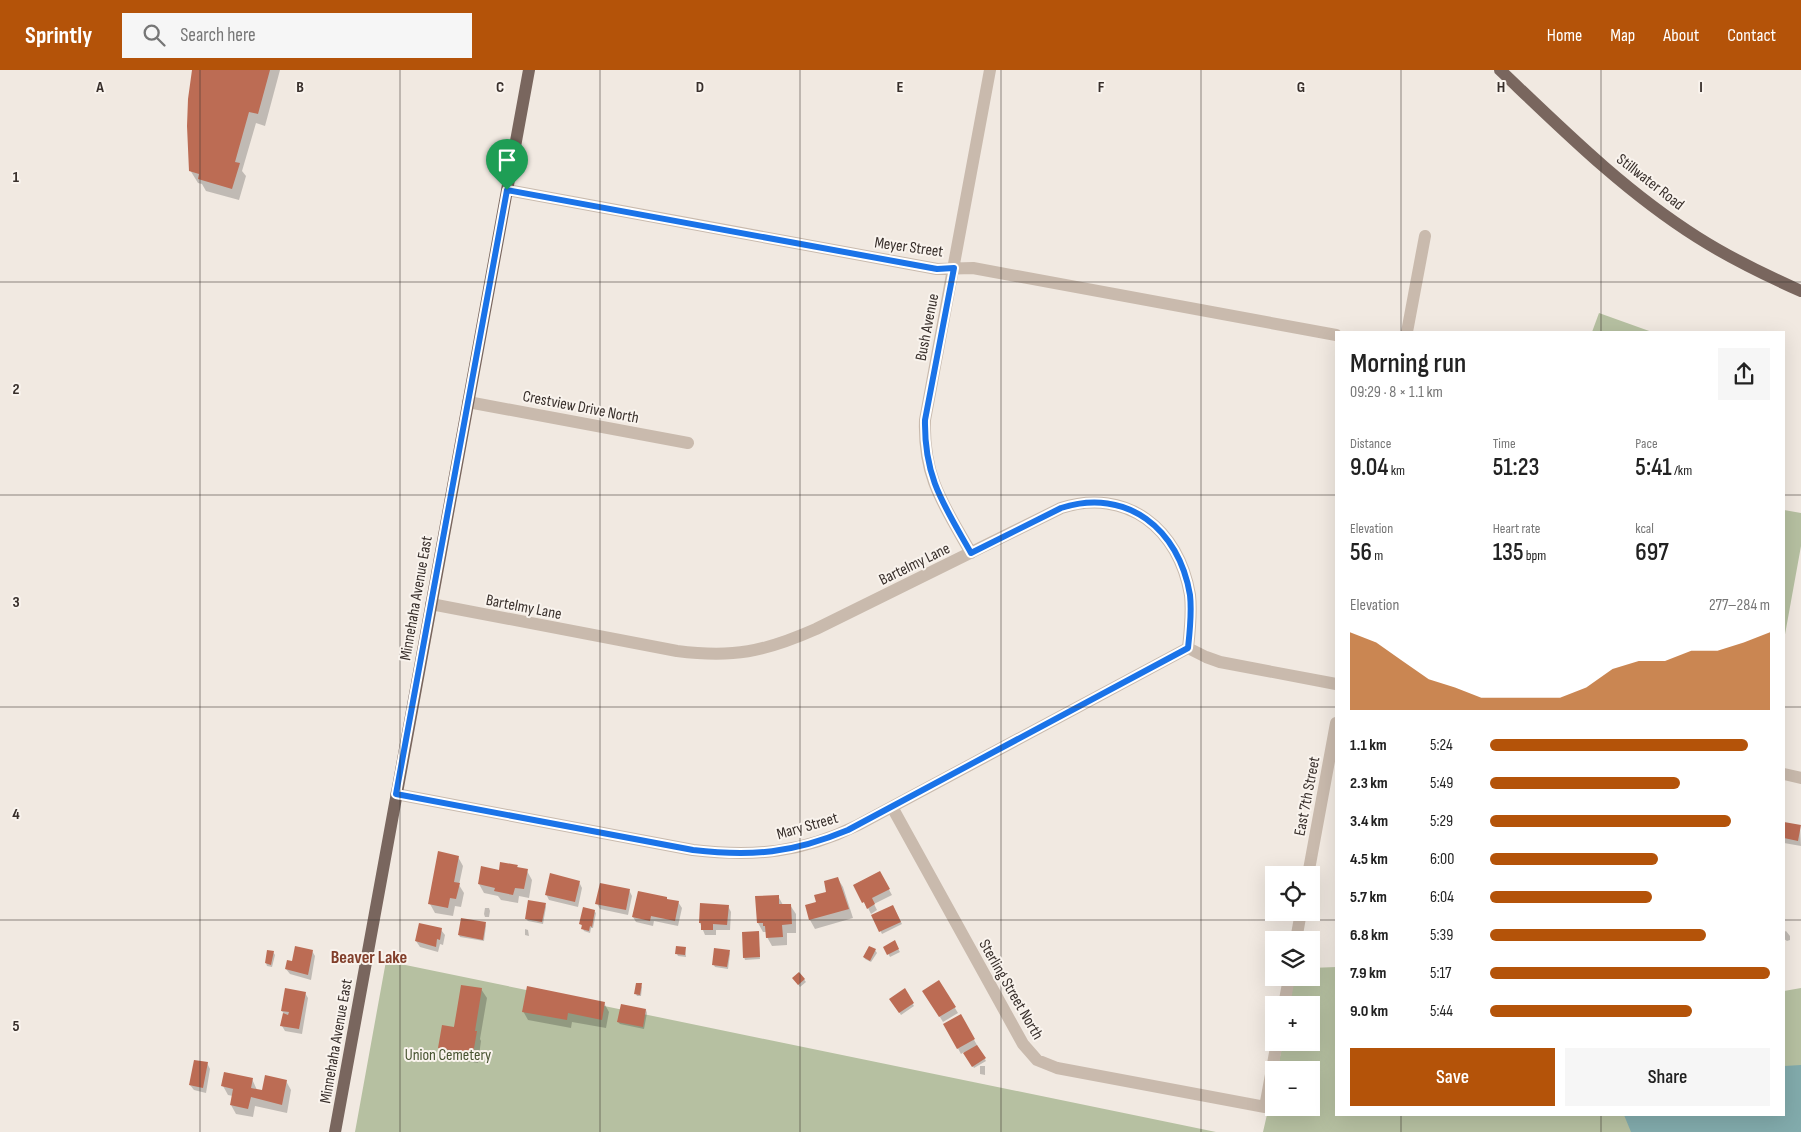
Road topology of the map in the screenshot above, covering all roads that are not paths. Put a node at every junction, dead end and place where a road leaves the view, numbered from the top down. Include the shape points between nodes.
1 (529, 70) edge
2 (990, 70) edge
3 (1500, 70) edge
4 (507, 190) junction
5 (1425, 236) dead end
6 (954, 268) junction
7 (1801, 291) edge
8 (1407, 331) edge
9 (1335, 335) edge
10 (468, 402) junction
11 (688, 442) dead end
12 (971, 553) junction
13 (431, 604) junction
14 (1188, 648) junction
15 (1335, 684) edge
16 (1335, 728) edge
17 (1785, 774) edge
18 (1801, 778) edge
19 (396, 794) junction
20 (892, 806) junction
21 (1310, 866) edge
22 (1275, 1051) edge
23 (335, 1132) edge

1 - 4 main road, Minnehaha Avenue East
2 - 6 street, Bush Avenue
3 - 7 main road, Stillwater Road via 1634,192 1696,237
4 - 6 street, Meyer Street via 937,269
4 - 10 main road, Minnehaha Avenue East
5 - 8 street
6 - 9 street, Meyer Street via 973,268
6 - 12 street, Bush Avenue via 925,420 925,442 934,485
10 - 11 street, Crestview Drive North
10 - 13 main road, Minnehaha Avenue East
12 - 13 street, Bartelmy Lane via 786,643 732,654 677,651
12 - 14 street, Bartelmy Lane via 1076,503 1109,502 1125,507 1153,524 1182,566 1191,610
13 - 19 main road, Minnehaha Avenue East
14 - 15 street via 1220,662
14 - 20 street, Mary Street
16 - 21 street, East 7th Street
17 - 18 street
19 - 20 street, Mary Street via 725,854 791,849 848,830
19 - 23 main road, Minnehaha Avenue East
20 - 22 street, Sterling Street North via 1022,1044 1037,1060 1057,1068 1265,1108

